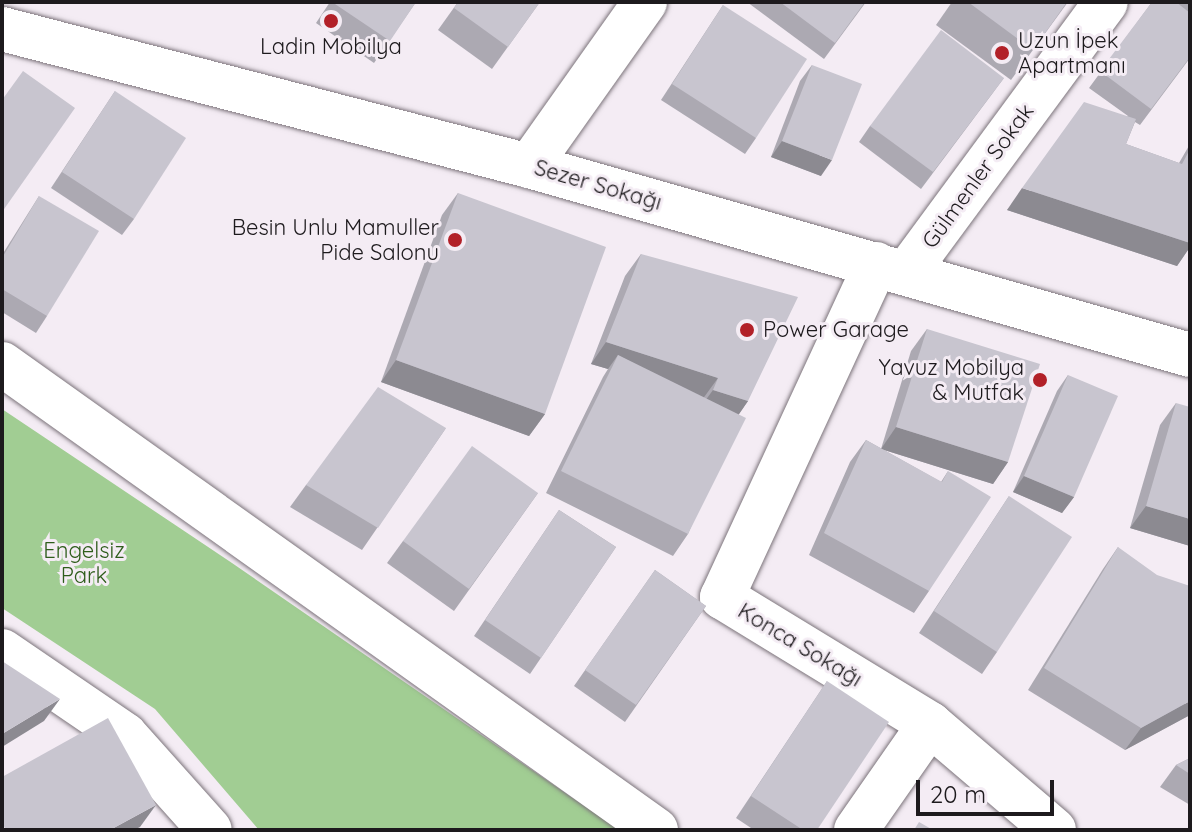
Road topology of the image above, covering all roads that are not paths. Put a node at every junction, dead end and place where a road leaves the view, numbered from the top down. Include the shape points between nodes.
1 (645, 2) edge
2 (1106, 2) edge
3 (2, 29) edge
4 (529, 166) junction
5 (892, 268) junction
6 (1190, 355) edge
7 (2, 364) edge
8 (2, 651) edge
9 (930, 724) junction
10 (210, 830) edge
11 (656, 830) edge
12 (856, 830) edge
13 (1054, 830) edge

1 - 4 street
2 - 5 street, Gülmenler Sokak
3 - 4 street, Sezer Sokağı
4 - 5 street, Sezer Sokağı
5 - 6 street, Sezer Sokağı
5 - 9 street, Konca Sokağı via 722,597
7 - 11 street
8 - 10 street via 125,735
9 - 12 street
9 - 13 street, Konca Sokağı

